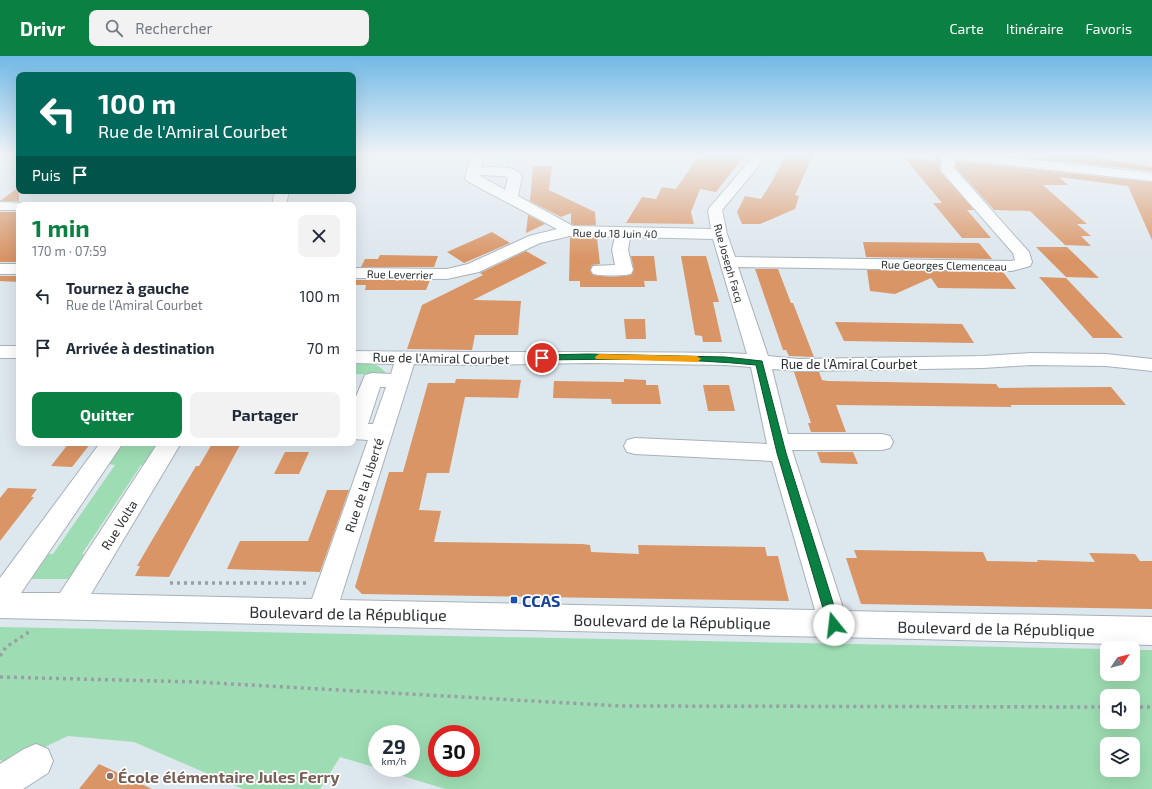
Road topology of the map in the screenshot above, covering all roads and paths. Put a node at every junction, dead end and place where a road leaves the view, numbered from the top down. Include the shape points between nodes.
1 (494, 189) edge
2 (513, 189) edge
3 (733, 189) edge
4 (965, 189) edge
5 (511, 198) junction
6 (0, 206) edge
7 (16, 206) edge
8 (570, 232) junction
9 (623, 233) junction
10 (719, 234) junction
11 (728, 262) junction
12 (0, 269) edge
13 (16, 269) edge
14 (599, 270) dead end
15 (356, 273) edge
16 (447, 274) joint
17 (0, 352) edge
18 (16, 352) edge
19 (356, 357) edge
20 (406, 358) junction
21 (760, 363) junction
22 (1152, 365) edge
23 (882, 442) dead end
24 (110, 446) edge
25 (168, 446) edge
26 (635, 446) dead end
27 (780, 447) junction
28 (0, 600) edge
29 (0, 605) edge
30 (68, 606) junction
31 (322, 612) junction
32 (834, 625) junction
33 (1152, 631) edge
34 (0, 676) edge
35 (1100, 707) edge
36 (1140, 707) edge
37 (1152, 707) edge
38 (36, 760) dead end
39 (0, 784) edge

1 - 5 street
2 - 5 street
3 - 10 street, Rue Joseph Facq via 715,210
4 - 11 street, Rue Georges Clemenceau via 1021,252 1024,262 1012,266
5 - 8 street
6 - 7 street
8 - 9 street, Rue du 18 Juin 40
8 - 16 street, Rue du 18 Juin 40 via 535,240 473,268
9 - 10 street, Rue du 18 Juin 40
9 - 14 street via 620,250 624,270
10 - 11 street, Rue Joseph Facq
11 - 21 street, Rue Joseph Facq
12 - 13 street
15 - 16 street, Rue Leverrier
17 - 18 street
19 - 20 street, Rue de l'Amiral Courbet
20 - 21 street, Rue de l'Amiral Courbet via 595,357
20 - 31 street, Rue de la Liberté
21 - 22 street, Rue de l'Amiral Courbet via 799,365 1031,359 1106,360
21 - 27 street, Rue Joseph Facq
23 - 27 street via 843,441
24 - 28 street
25 - 30 street, Rue Volta
26 - 27 street
27 - 32 street, Rue Joseph Facq
29 - 30 street, Boulevard de la République
30 - 31 street, Boulevard de la République
31 - 32 street, Boulevard de la République
32 - 33 street, Boulevard de la République
34 - 35 path via 196,682 621,706
36 - 37 path
38 - 39 street

